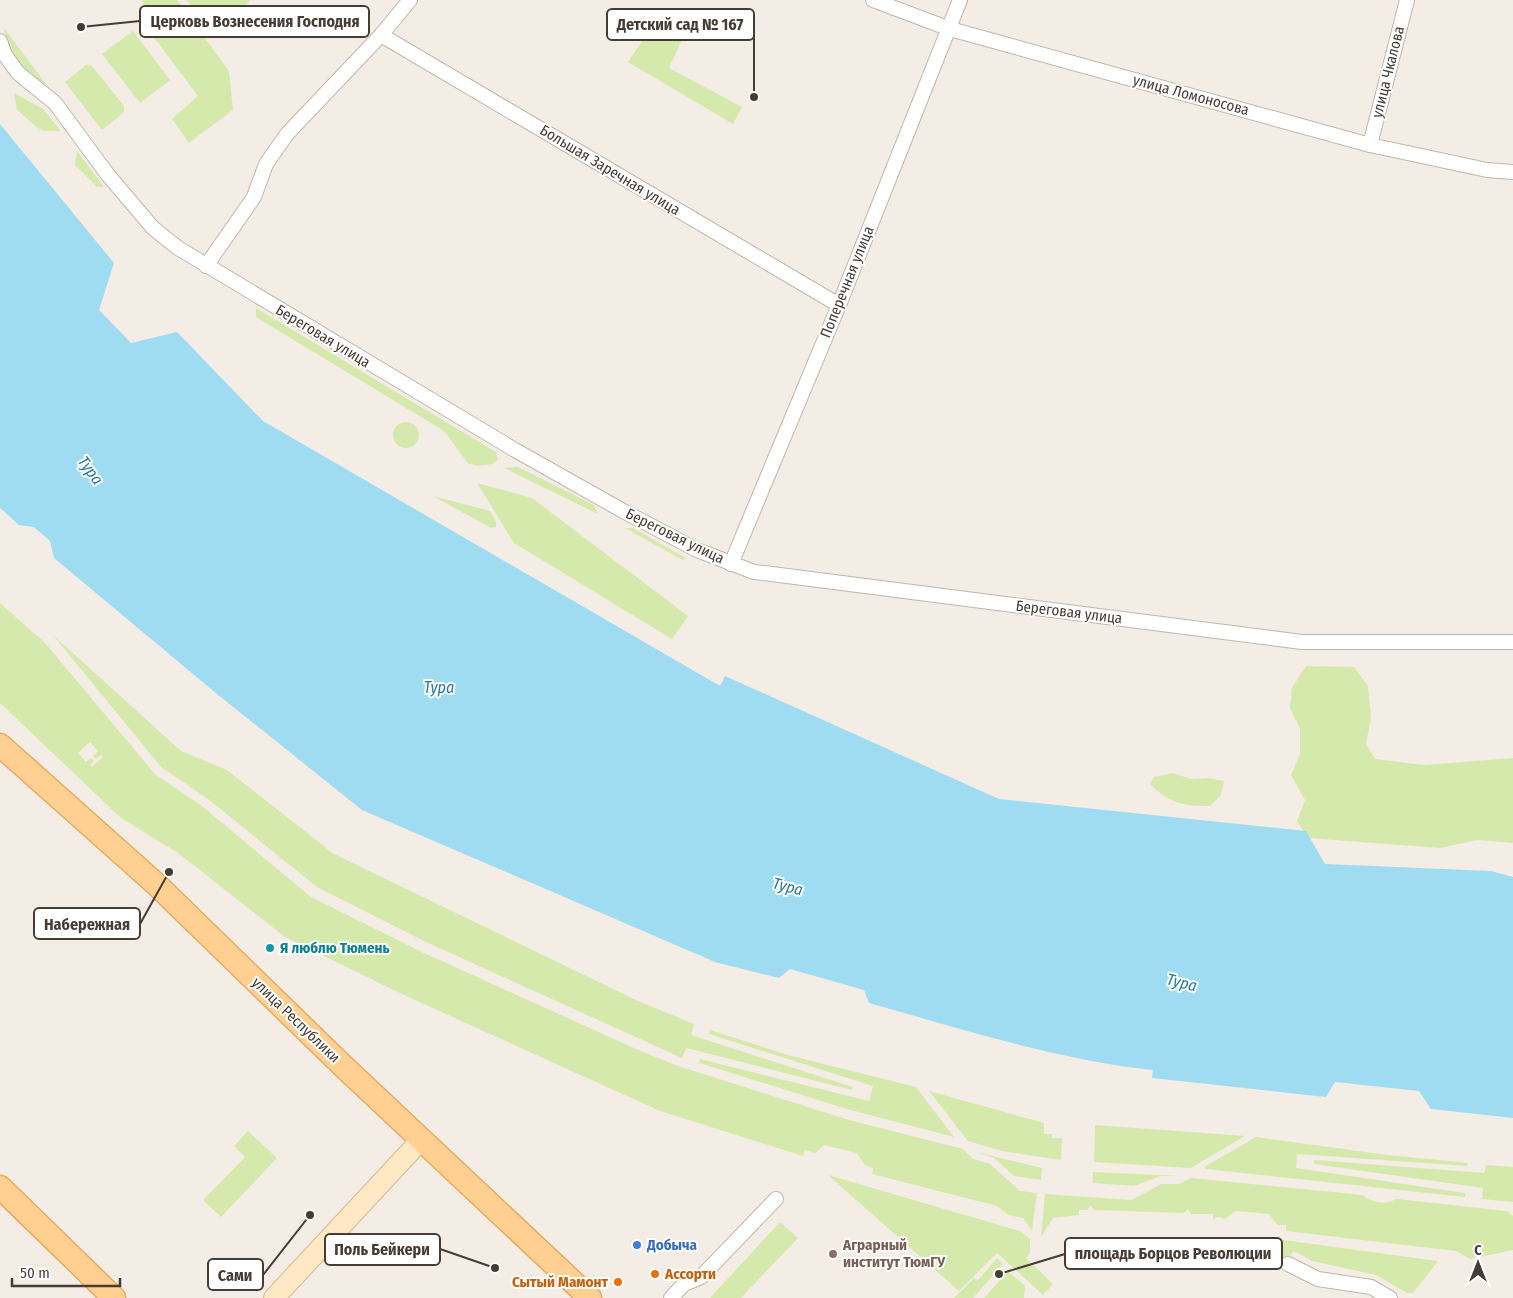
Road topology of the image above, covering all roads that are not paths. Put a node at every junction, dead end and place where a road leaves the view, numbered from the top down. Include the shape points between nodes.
1 (410, 0) edge
2 (873, 0) edge
3 (960, 0) edge
4 (1407, 0) edge
5 (950, 29) junction
6 (381, 36) junction
7 (0, 41) edge
8 (1370, 144) junction
9 (1513, 172) edge
10 (206, 266) junction
11 (838, 305) junction
12 (731, 564) junction
13 (1513, 642) edge
14 (0, 745) edge
15 (422, 1139) junction
16 (0, 1187) edge
17 (776, 1200) dead end
18 (1288, 1264) dead end
19 (114, 1298) edge
20 (274, 1298) edge
21 (590, 1298) edge
22 (671, 1298) edge
23 (1390, 1298) edge

1 - 6 street
2 - 5 street, улица Ломоносова
3 - 5 street, Поперечная улица
4 - 8 street, улица Чкалова
5 - 8 street, улица Ломоносова
5 - 11 street, Поперечная улица
6 - 10 street via 287,134 266,164 254,197
6 - 11 street, Большая Заречная улица
7 - 10 street, Береговая улица via 5,55 18,73 55,103 108,175 153,228
8 - 9 street, улица Ломоносова via 1486,170
10 - 12 street, Береговая улица via 515,450 689,547
11 - 12 street, Поперечная улица
12 - 13 street, Береговая улица via 764,573 1302,642
14 - 15 main road, улица Республики via 157,885
15 - 20 street
15 - 21 main road, улица Республики
16 - 19 main road
17 - 22 street via 700,1277 684,1284
18 - 23 street via 1318,1279 1371,1287

